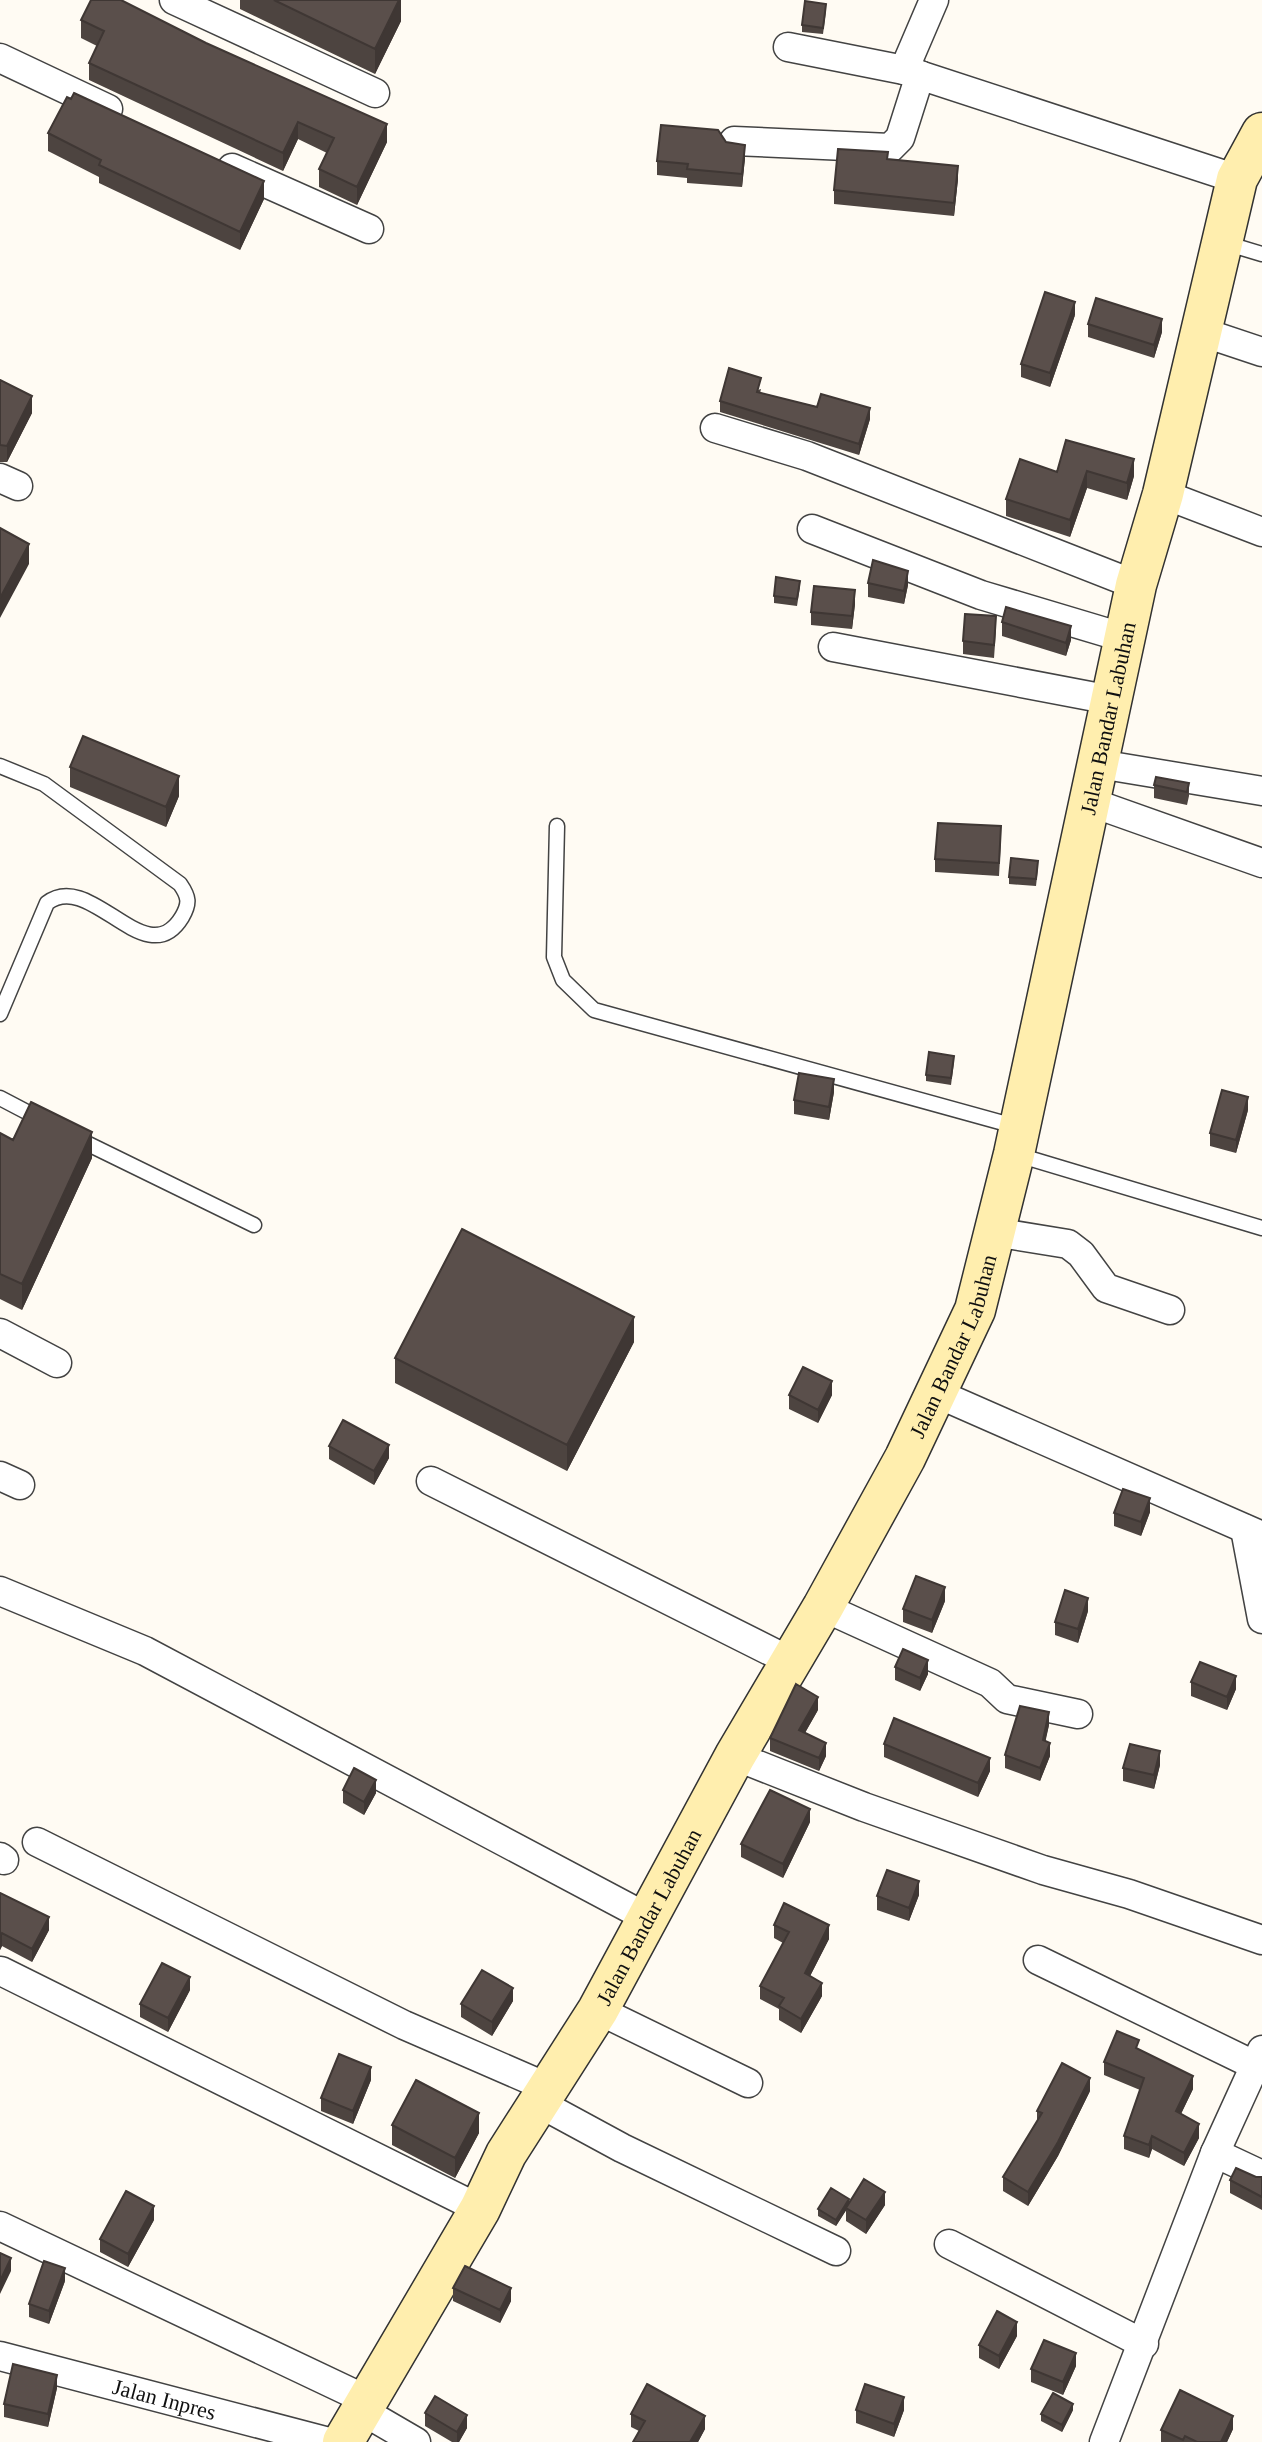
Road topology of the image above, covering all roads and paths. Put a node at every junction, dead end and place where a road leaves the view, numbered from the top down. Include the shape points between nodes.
1 (174, 0) edge
2 (934, 0) edge
3 (226, 11) edge
4 (788, 47) dead end
5 (0, 58) edge
6 (912, 73) junction
7 (375, 93) dead end
8 (130, 120) edge
9 (1262, 133) edge
10 (734, 141) edge
11 (202, 154) edge
12 (1237, 179) junction
13 (369, 229) dead end
14 (1220, 242) junction
15 (1262, 254) edge
16 (1202, 332) junction
17 (1262, 352) edge
18 (715, 428) dead end
19 (1163, 494) junction
20 (812, 529) dead end
21 (1262, 532) edge
22 (1136, 585) junction
23 (1125, 638) junction
24 (833, 647) dead end
25 (1111, 700) junction
26 (0, 766) edge
27 (1094, 783) junction
28 (1262, 791) edge
29 (557, 826) dead end
30 (1262, 863) edge
31 (0, 1014) edge
32 (0, 1098) edge
33 (1016, 1141) junction
34 (254, 1225) dead end
35 (1262, 1228) edge
36 (994, 1232) junction
37 (1170, 1310) dead end
38 (0, 1333) edge
39 (57, 1363) dead end
40 (936, 1393) junction
41 (431, 1481) dead end
42 (1254, 1532) edge
43 (0, 1591) edge
44 (823, 1607) junction
45 (1262, 1619) edge
46 (790, 1661) junction
47 (1078, 1714) dead end
48 (735, 1756) junction
49 (37, 1842) dead end
50 (646, 1917) junction
51 (1262, 1940) edge
52 (1038, 1960) dead end
53 (1, 1971) edge
54 (598, 2010) junction
55 (1258, 2058) edge
56 (748, 2083) dead end
57 (544, 2095) junction
58 (1215, 2153) junction
59 (1262, 2175) edge
60 (480, 2209) junction
61 (0, 2226) edge
62 (949, 2244) dead end
63 (836, 2251) dead end
64 (1144, 2344) junction
65 (0, 2356) edge
66 (357, 2417) edge
67 (1113, 2439) edge
68 (329, 2442) edge
69 (416, 2442) edge

1 - 3 street
2 - 6 street
3 - 7 street
4 - 6 street
5 - 8 street
6 - 10 street via 900,138 890,148
6 - 12 street
9 - 12 main road, Jalan Bandar Labuhan
11 - 13 street
12 - 14 main road, Jalan Bandar Labuhan
14 - 15 lane
14 - 16 main road, Jalan Bandar Labuhan
16 - 17 street
16 - 19 main road, Jalan Bandar Labuhan
18 - 22 street via 807,456
19 - 21 street
19 - 22 main road, Jalan Bandar Labuhan
20 - 23 street via 981,595
22 - 23 main road, Jalan Bandar Labuhan
23 - 25 main road, Jalan Bandar Labuhan
24 - 25 street
25 - 27 main road, Jalan Bandar Labuhan
26 - 31 lane via 44,784 180,884 188,907 173,932 147,935 72,895 55,897 47,903
27 - 28 street
27 - 30 street
27 - 33 main road, Jalan Bandar Labuhan
29 - 33 lane via 554,957 563,980 594,1010
32 - 34 lane
33 - 35 lane
33 - 36 main road, Jalan Bandar Labuhan
36 - 37 street via 1068,1244 1106,1288
36 - 40 main road, Jalan Bandar Labuhan via 975,1310
38 - 39 street
40 - 42 street
40 - 44 main road, Jalan Bandar Labuhan
41 - 46 street
42 - 45 street
43 - 50 street via 145,1651
44 - 46 main road, Jalan Bandar Labuhan
44 - 47 street via 990,1683 1007,1699
46 - 48 main road, Jalan Bandar Labuhan
48 - 50 main road, Jalan Bandar Labuhan
48 - 51 street via 984,1849
49 - 57 street
50 - 54 main road, Jalan Bandar Labuhan
52 - 55 street
53 - 60 street
54 - 56 street
54 - 57 main road, Jalan Bandar Labuhan
55 - 58 street
57 - 60 main road, Jalan Bandar Labuhan via 506,2154
57 - 63 street via 622,2148
58 - 59 street
58 - 64 street
60 - 66 main road, Jalan Bandar Labuhan
61 - 66 street
62 - 64 street
64 - 67 street
65 - 68 street, Jalan Inpres
66 - 69 street

